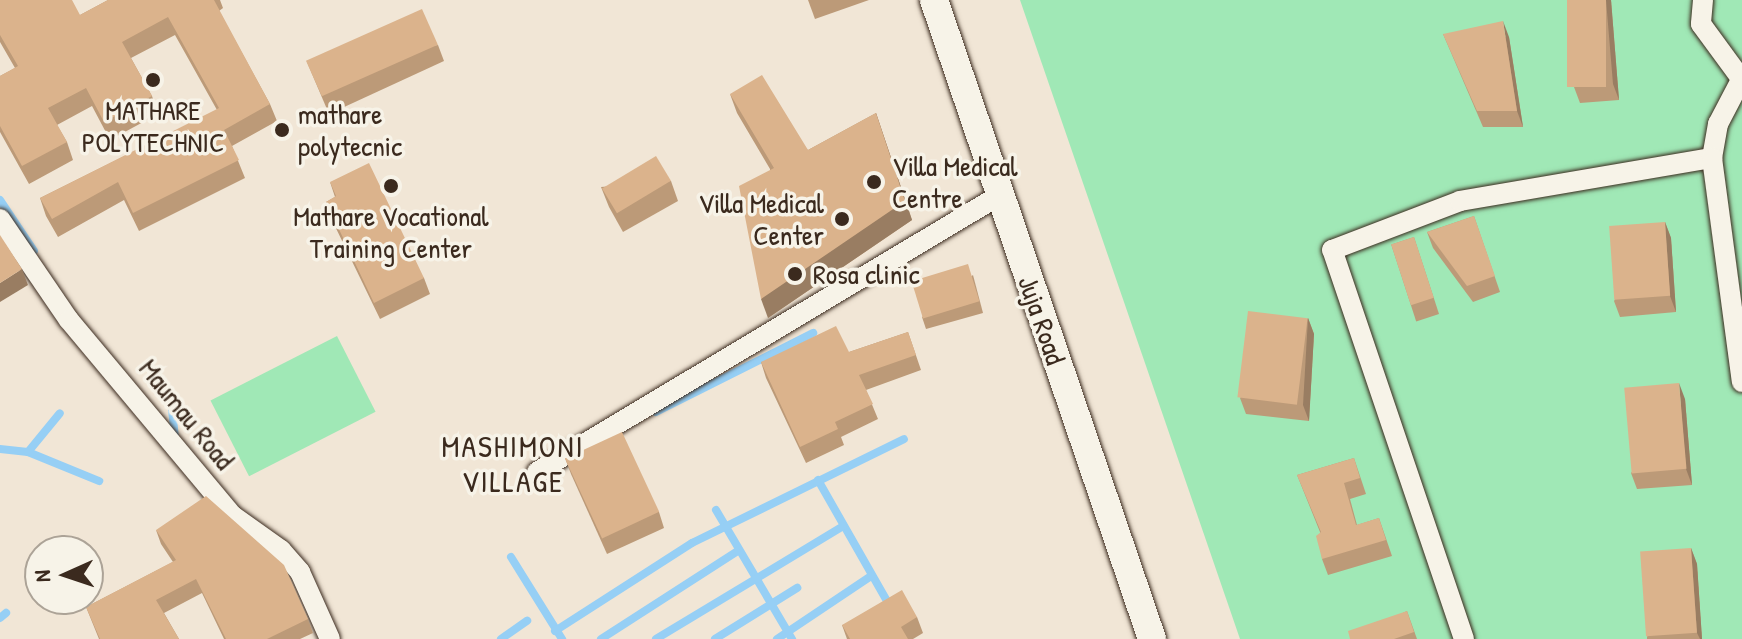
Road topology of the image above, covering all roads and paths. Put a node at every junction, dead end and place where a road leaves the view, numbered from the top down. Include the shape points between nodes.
1 (934, 0) edge
2 (1703, 0) edge
3 (1741, 80) edge
4 (1712, 158) junction
5 (1000, 195) junction
6 (3, 227) edge
7 (1742, 382) edge
8 (537, 472) dead end
9 (330, 639) edge
10 (1152, 639) edge
11 (1464, 639) edge

1 - 5 main road, Juja Road
2 - 3 street via 1701,24
3 - 4 street via 1718,124
4 - 7 street
4 - 11 street via 1460,201 1332,250
5 - 8 street
5 - 10 main road, Juja Road
6 - 9 street, Maumau Road via 69,320 233,516 281,550 300,572

